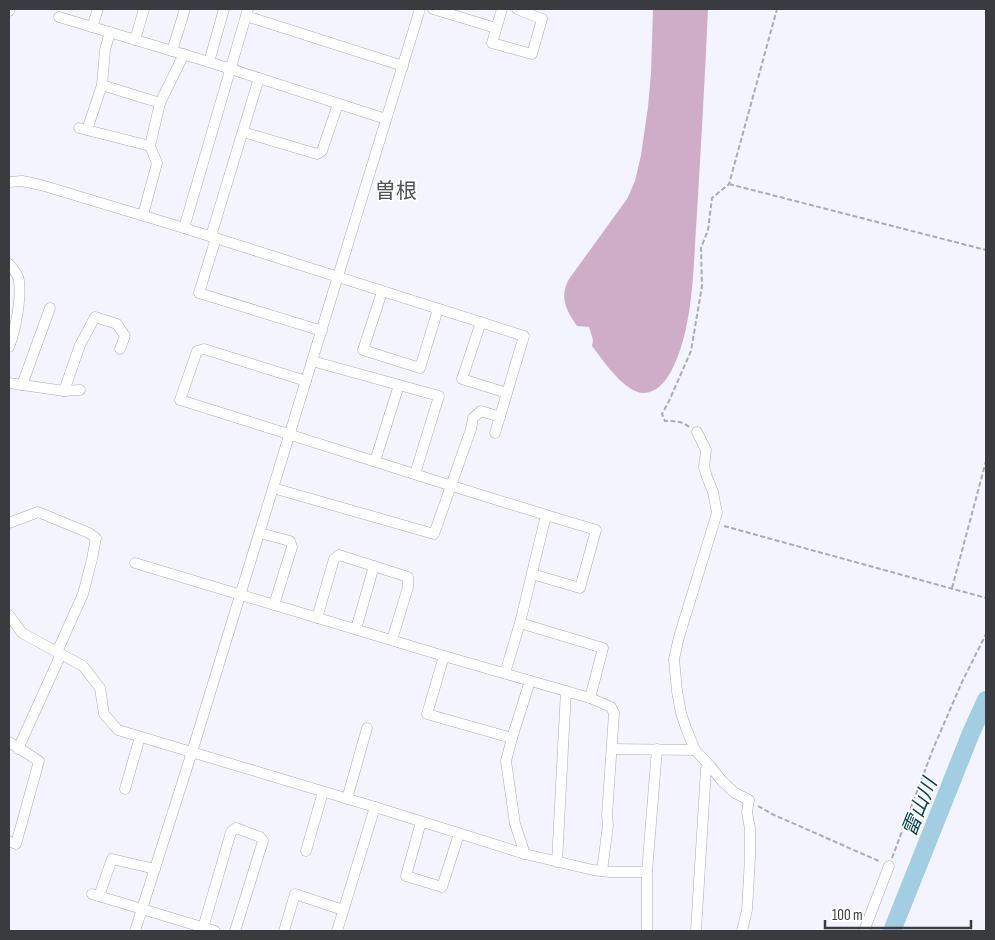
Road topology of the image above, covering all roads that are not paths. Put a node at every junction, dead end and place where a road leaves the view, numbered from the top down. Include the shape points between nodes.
1 (98, 9) edge
2 (144, 9) edge
3 (186, 9) edge
4 (224, 9) edge
5 (420, 9) edge
6 (433, 9) edge
7 (502, 9) edge
8 (517, 9) edge
9 (247, 12) edge
10 (60, 17) dead end
11 (92, 27) junction
12 (496, 28) junction
13 (110, 32) junction
14 (135, 40) junction
15 (172, 51) junction
16 (184, 54) junction
17 (209, 62) junction
18 (403, 66) junction
19 (231, 69) junction
20 (259, 78) junction
21 (102, 84) junction
22 (160, 103) junction
23 (338, 104) junction
24 (386, 119) junction
25 (242, 132) junction
26 (150, 146) junction
27 (9, 182) edge
28 (143, 215) junction
29 (184, 228) junction
30 (214, 237) junction
31 (9, 264) edge
32 (338, 278) junction
33 (382, 292) junction
34 (50, 308) dead end
35 (438, 309) junction
36 (481, 322) junction
37 (322, 331) junction
38 (11, 333) edge
39 (9, 347) edge
40 (120, 349) dead end
41 (312, 361) junction
42 (306, 381) junction
43 (9, 383) edge
44 (22, 385) junction
45 (399, 385) junction
46 (80, 390) dead end
47 (64, 391) junction
48 (507, 393) junction
49 (500, 417) junction
50 (697, 432) road end
51 (495, 433) dead end
52 (290, 434) junction
53 (374, 461) junction
54 (415, 474) junction
55 (451, 486) junction
56 (273, 488) junction
57 (546, 515) junction
58 (9, 523) edge
59 (260, 533) junction
60 (135, 563) dead end
61 (374, 566) junction
62 (532, 574) junction
63 (241, 595) junction
64 (274, 605) junction
65 (9, 617) edge
66 (317, 618) junction
67 (520, 623) junction
68 (356, 630) junction
69 (392, 640) junction
70 (59, 653) junction
71 (444, 656) junction
72 (505, 673) junction
73 (530, 681) junction
74 (566, 691) junction
75 (590, 698) junction
76 (367, 728) dead end
77 (140, 737) junction
78 (512, 738) junction
79 (9, 742) edge
80 (18, 748) junction
81 (612, 749) junction
82 (657, 750) junction
83 (695, 750) junction
84 (192, 752) junction
85 (710, 766) junction
86 (125, 789) dead end
87 (323, 792) junction
88 (347, 799) junction
89 (376, 807) junction
90 (421, 822) junction
91 (459, 834) junction
92 (9, 840) edge
93 (306, 851) dead end
94 (525, 854) junction
95 (557, 862) junction
96 (890, 866) road end
97 (154, 869) junction
98 (602, 871) junction
99 (647, 872) junction
100 (142, 910) junction
101 (343, 910) junction
102 (203, 928) junction
103 (135, 931) edge
104 (215, 931) edge
105 (235, 931) edge
106 (284, 931) edge
107 (337, 931) edge
108 (646, 931) edge
109 (696, 931) edge
110 (742, 931) edge
111 (864, 931) edge

1 - 11 street
2 - 14 street
3 - 15 street
4 - 17 street
5 - 18 street
6 - 12 street
7 - 12 street
8 - 12 street via 542,19 532,54 492,43
9 - 18 street
9 - 19 street
10 - 11 street
11 - 13 street
13 - 14 street
13 - 21 street
14 - 15 street
15 - 16 street
16 - 17 street
16 - 22 street
17 - 19 street
18 - 24 street
19 - 20 street
19 - 29 street
20 - 23 street
20 - 25 street
21 - 22 street
21 - 26 street via 83,129
22 - 26 street
23 - 24 street
23 - 25 street via 322,151 317,154
24 - 32 street
25 - 30 street
26 - 28 street via 157,164
27 - 28 street via 41,185
28 - 29 street
29 - 30 street
30 - 32 street
30 - 37 street via 199,293
31 - 38 street via 18,276 19,292
32 - 33 street
32 - 37 street
33 - 35 street
33 - 35 street via 363,350 420,368
34 - 44 street
35 - 36 street
36 - 48 street via 524,336
36 - 48 street via 462,379
37 - 41 street
38 - 39 street
40 - 47 street via 125,336 117,324 95,317 80,345
41 - 42 street
41 - 45 street
42 - 52 street
42 - 52 street via 204,349 197,351 180,400
43 - 44 street
44 - 47 street
45 - 53 street
45 - 54 street via 440,396
46 - 47 street
48 - 49 street
49 - 51 street
49 - 55 street via 481,411 473,418
50 - 83 street via 706,450 704,467 717,513 674,658 682,713
52 - 53 street
52 - 56 street
53 - 54 street
54 - 55 street
55 - 56 street via 434,534
55 - 57 street
56 - 59 street
57 - 62 street
57 - 62 street via 596,530 580,588
58 - 70 street via 38,512 96,538 83,594
59 - 63 street
59 - 64 street via 290,541 292,547
60 - 63 street
61 - 66 street via 340,555 334,559
61 - 68 street
61 - 69 street via 408,577
62 - 67 street
63 - 64 street
63 - 84 street
64 - 66 street
65 - 70 street via 22,633
66 - 68 street
67 - 72 street
67 - 75 street via 603,648
68 - 69 street
69 - 71 street
70 - 77 street via 83,666 100,688 108,720 118,730
70 - 80 street
71 - 72 street
71 - 78 street via 427,714
72 - 73 street
73 - 74 street
73 - 78 street
74 - 75 street
74 - 95 street
75 - 81 street via 611,708 614,713
76 - 88 street
77 - 84 street
77 - 86 street
78 - 94 street via 506,761 515,824
79 - 80 street
80 - 92 street via 39,761 16,844
81 - 82 street
81 - 98 street
82 - 83 street
82 - 99 street
83 - 85 street
84 - 87 street
84 - 97 street
85 - 109 street via 706,769
85 - 110 street via 735,793 748,800 750,858 747,910
87 - 88 street
87 - 93 street
88 - 89 street
89 - 90 street
89 - 101 street
90 - 91 street
90 - 91 street via 406,876 442,887
91 - 94 street
94 - 95 street
95 - 98 street
96 - 111 street
97 - 100 street
97 - 100 street via 112,859 96,895
98 - 99 street
99 - 108 street
100 - 102 street
100 - 103 street
101 - 106 street via 295,894
101 - 107 street
102 - 104 street
102 - 105 street via 231,832 236,828 263,841

